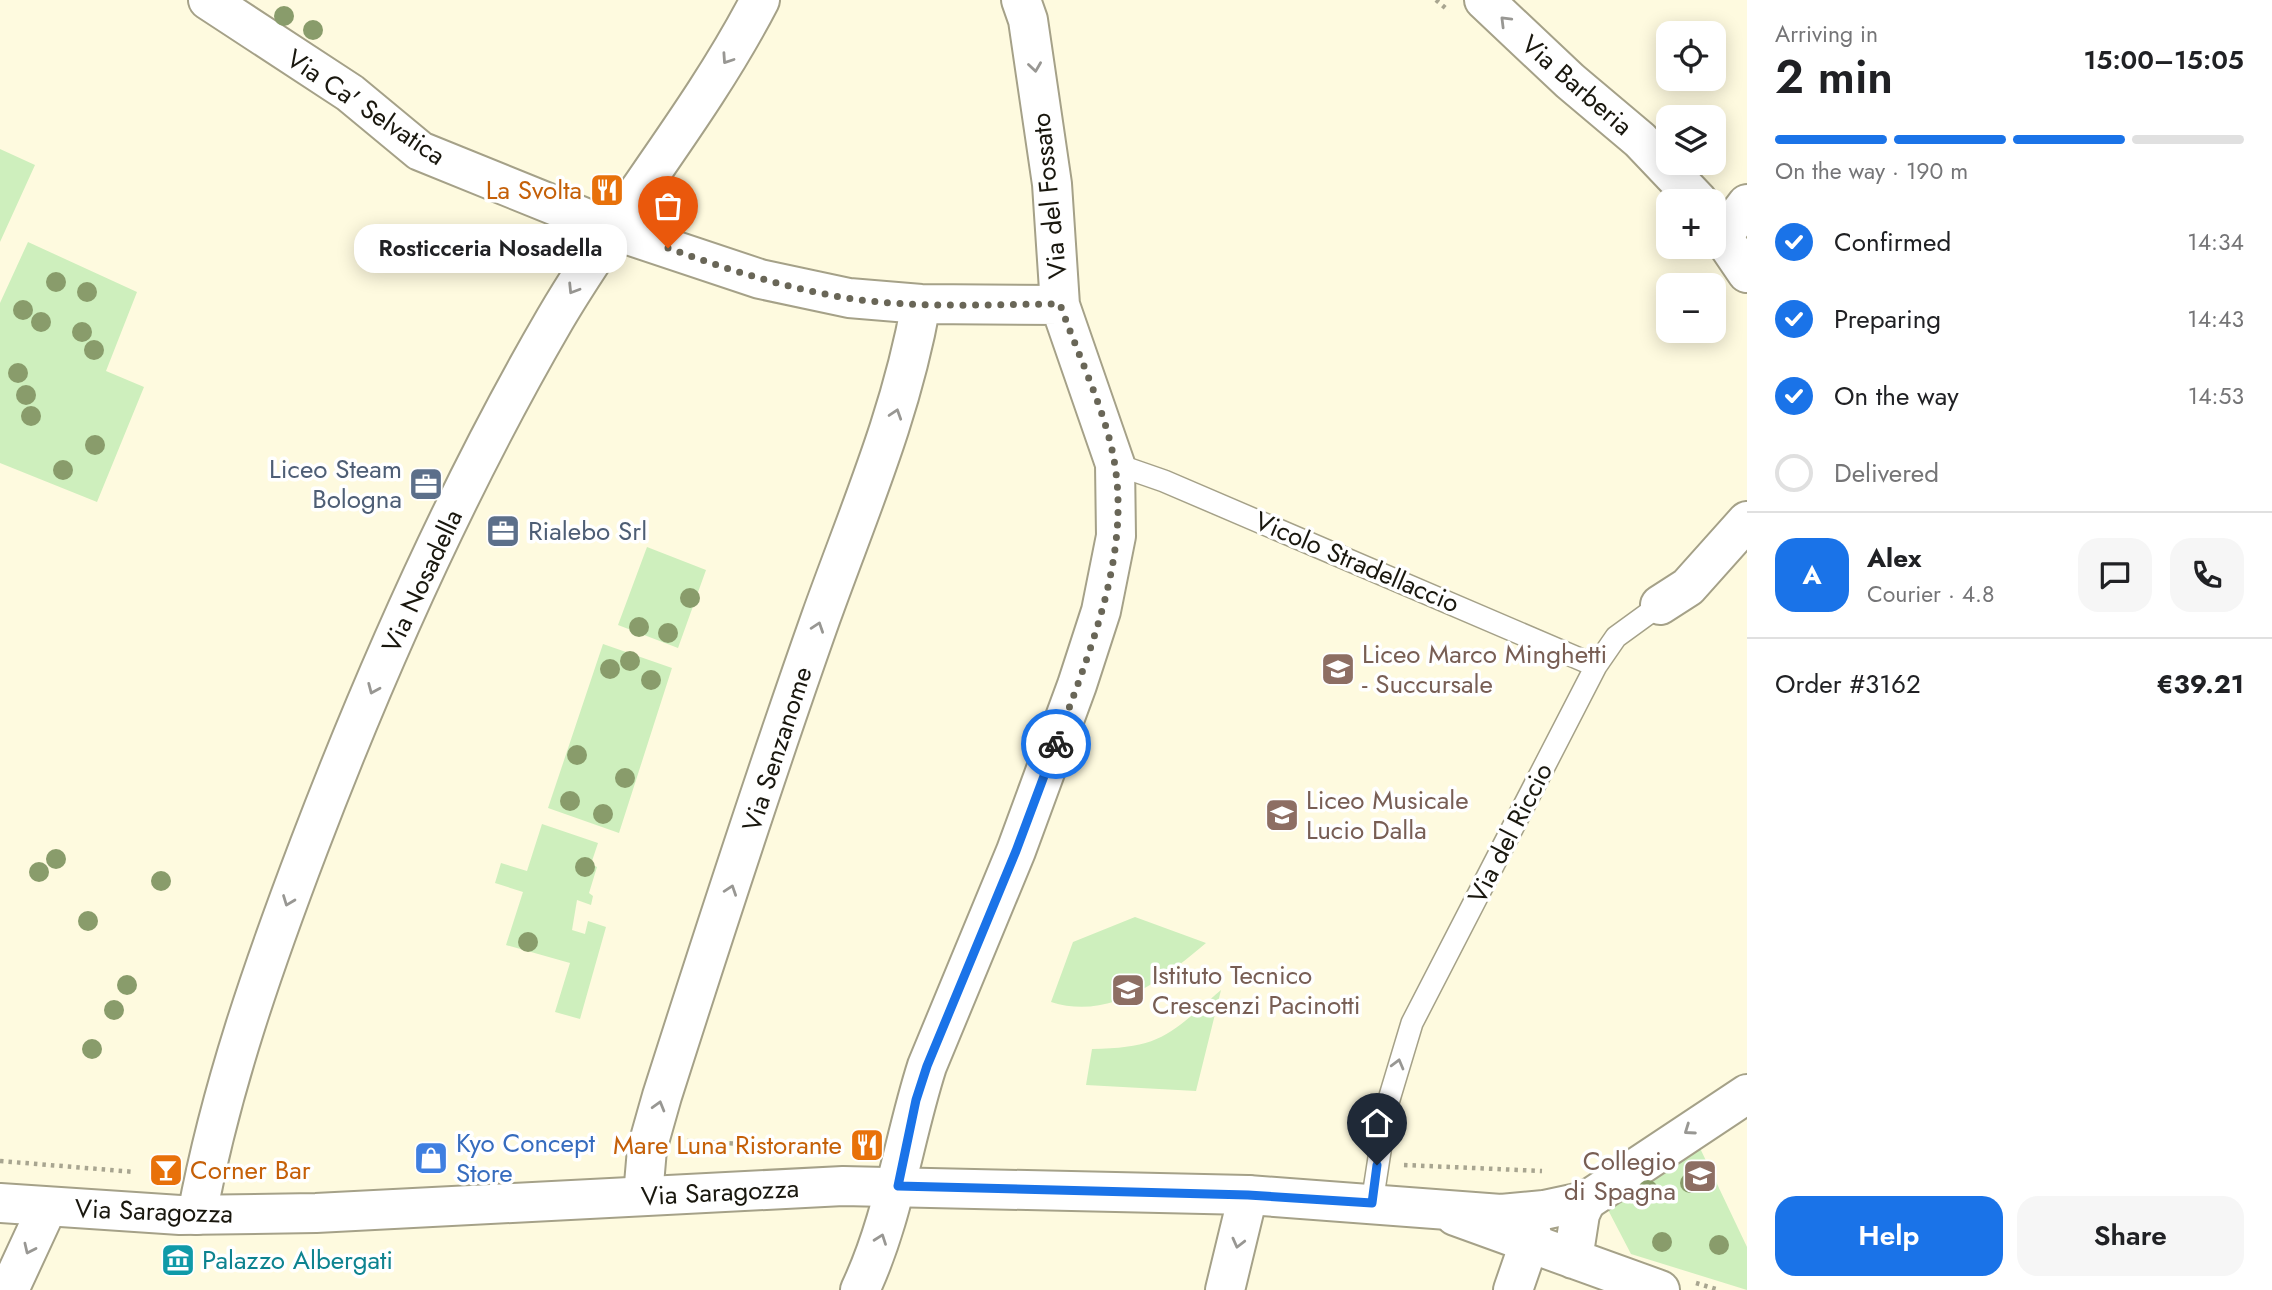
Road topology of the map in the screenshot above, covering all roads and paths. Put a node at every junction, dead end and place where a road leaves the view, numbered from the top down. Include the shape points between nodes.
1 (208, 0) edge
2 (760, 0) edge
3 (1021, 0) edge
4 (1484, 0) edge
5 (1687, 189) edge
6 (1747, 204) edge
7 (1726, 223) edge
8 (612, 228) junction
9 (1726, 242) edge
10 (1747, 273) edge
11 (921, 304) junction
12 (1060, 304) junction
13 (1115, 464) junction
14 (1747, 521) edge
15 (1660, 605) joint
16 (1596, 666) junction
17 (1747, 1094) edge
18 (681, 1140) dead end
19 (818, 1148) dead end
20 (0, 1161) edge
21 (1399, 1165) dead end
22 (1546, 1171) dead end
23 (145, 1173) dead end
24 (898, 1186) junction
25 (1248, 1195) junction
26 (643, 1196) junction
27 (1586, 1201) junction
28 (0, 1203) edge
29 (1372, 1203) junction
30 (47, 1208) junction
31 (197, 1215) junction
32 (1525, 1227) junction
33 (1573, 1259) junction
34 (9, 1290) edge
35 (860, 1290) edge
36 (1225, 1290) edge
37 (1513, 1290) edge
38 (1660, 1290) edge

1 - 8 street, Via Ca' Selvatica via 350,93 421,151
2 -> 8 street, Via Nosadella via 739,41
3 -> 12 street, Via del Fossato via 1028,20 1052,184
5 -> 4 street, Via Barberia via 1640,140
6 - 7 street
8 - 11 street, Via Ca' Selvatica via 804,290
8 -> 31 street, Via Nosadella via 509,399 435,550 338,770 258,981 225,1088
9 - 10 street
11 - 12 street, Via Ca' Selvatica
26 -> 11 street, Via Senzanome via 647,1149 666,1085 817,629 885,449 908,372
12 - 13 street, Via del Fossato
13 - 16 lane, Vicolo Stradellaccio
13 - 24 street, Via del Fossato via 1116,536 1101,611 1016,851 927,1066
14 - 15 street, Via del Riccio via 1688,587
15 - 16 lane, Via del Riccio via 1625,629
29 -> 16 lane, Via del Riccio via 1387,1106 1412,1023
17 -> 27 street
18 - 19 path
20 - 23 path
21 - 22 path
24 - 25 street, Via Saragozza
24 - 26 street, Via Saragozza via 792,1186
35 -> 24 street, Via del Fossato
25 - 29 street, Via Saragozza
25 -> 36 street
26 - 31 street, Via Saragozza via 422,1209
27 - 32 street, Via Saragozza
27 - 33 street
28 - 30 street, Via Saragozza
29 - 32 street, Via Saragozza
30 - 31 street, Via Saragozza
30 -> 34 street
32 - 33 street
32 - 37 street
33 - 38 street

